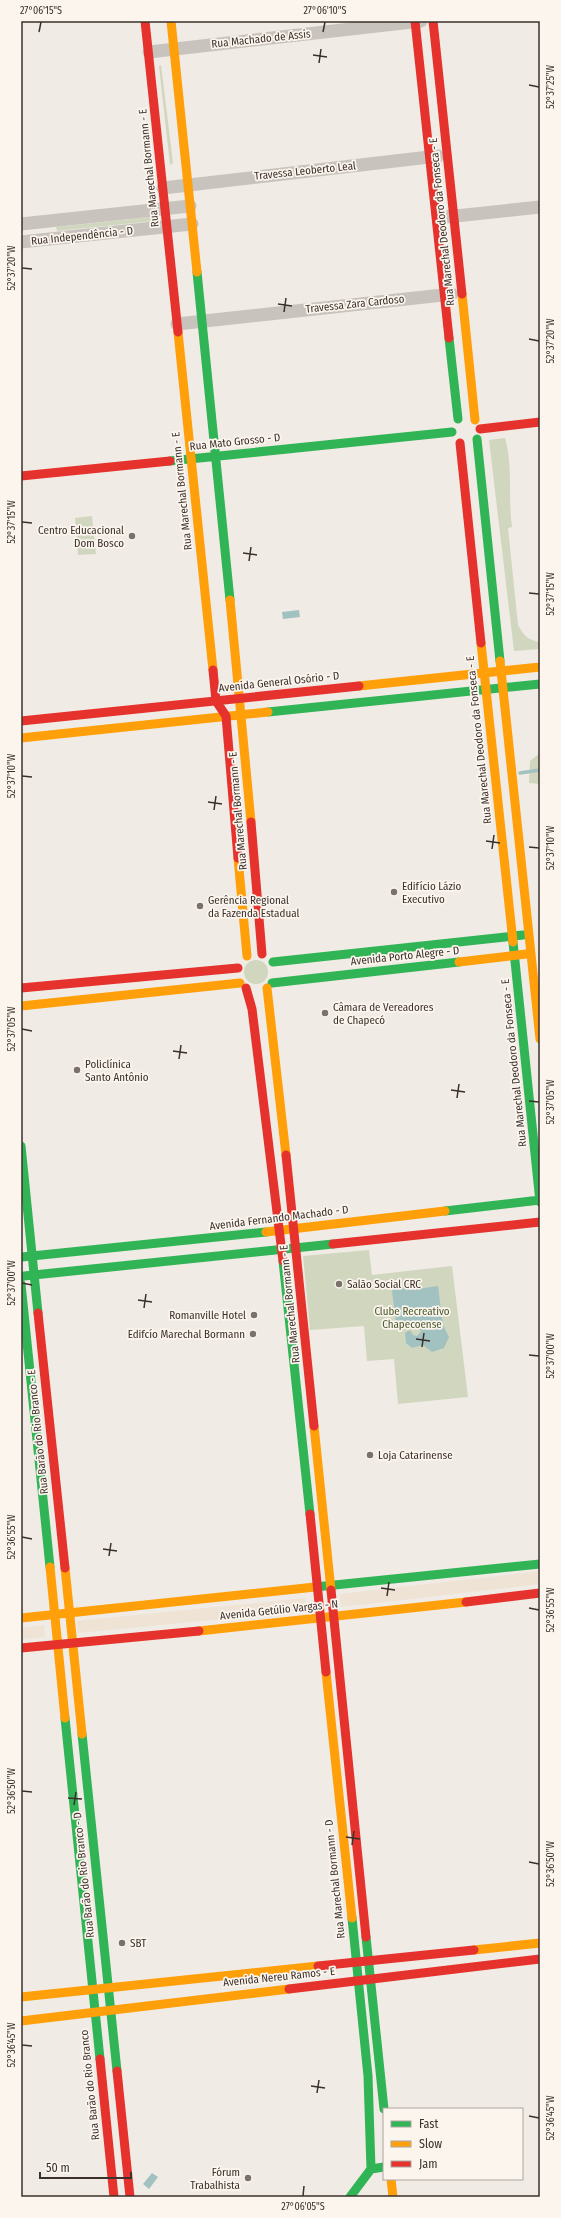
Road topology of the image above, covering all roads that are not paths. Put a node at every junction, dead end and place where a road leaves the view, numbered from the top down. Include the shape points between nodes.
1 (145, 21) edge
2 (171, 21) edge
3 (417, 21) edge
4 (433, 21) edge
5 (174, 49) junction
6 (149, 52) junction
7 (448, 155) junction
8 (430, 157) junction
9 (187, 185) junction
10 (163, 188) junction
11 (190, 206) junction
12 (540, 207) edge
13 (165, 209) junction
14 (454, 216) junction
15 (436, 218) junction
16 (46, 221) junction
17 (21, 224) edge
18 (192, 224) junction
19 (167, 227) junction
20 (49, 239) junction
21 (21, 242) edge
22 (462, 292) junction
23 (444, 294) junction
24 (201, 322) junction
25 (177, 324) junction
26 (458, 419) junction
27 (475, 420) junction
28 (540, 422) edge
29 (480, 429) junction
30 (452, 432) junction
31 (477, 439) junction
32 (460, 443) junction
33 (215, 456) junction
34 (191, 459) junction
35 (21, 476) edge
36 (488, 545) junction
37 (471, 546) junction
38 (228, 582) junction
39 (204, 584) junction
40 (540, 667) edge
41 (501, 671) junction
42 (484, 673) junction
43 (540, 684) edge
44 (503, 688) junction
45 (486, 689) junction
46 (240, 698) junction
47 (216, 701) junction
48 (242, 715) junction
49 (226, 716) junction
50 (21, 721) edge
51 (21, 738) edge
52 (246, 769) junction
53 (231, 770) junction
54 (534, 934) junction
55 (512, 936) junction
56 (536, 953) edge
57 (262, 954) junction
58 (247, 956) junction
59 (514, 956) junction
60 (238, 968) junction
61 (273, 975) junction
62 (243, 986) junction
63 (21, 988) edge
64 (21, 1006) edge
65 (540, 1039) edge
66 (21, 1146) edge
67 (290, 1192) junction
68 (276, 1193) junction
69 (540, 1201) edge
70 (540, 1222) edge
71 (294, 1228) junction
72 (280, 1230) junction
73 (296, 1246) junction
74 (282, 1248) junction
75 (33, 1256) junction
76 (21, 1258) edge
77 (34, 1275) junction
78 (21, 1277) edge
79 (21, 1284) edge
80 (540, 1564) edge
81 (331, 1587) junction
82 (317, 1588) junction
83 (540, 1593) edge
84 (69, 1613) junction
85 (54, 1615) junction
86 (333, 1617) junction
87 (21, 1618) edge
88 (320, 1619) junction
89 (72, 1643) junction
90 (57, 1644) junction
91 (21, 1648) edge
92 (540, 1943) edge
93 (540, 1959) edge
94 (369, 1961) junction
95 (356, 1962) junction
96 (370, 1979) junction
97 (358, 1980) junction
98 (108, 1988) junction
99 (92, 1990) junction
100 (21, 1997) edge
101 (110, 2010) junction
102 (95, 2016) junction
103 (21, 2021) edge
104 (384, 2108) edge
105 (383, 2167) edge
106 (371, 2169) junction
107 (391, 2180) edge
108 (114, 2197) edge
109 (130, 2197) edge
110 (350, 2197) edge
111 (393, 2197) edge

1 - 6 street, Rua Marechal Bormann - E
2 - 5 street, Rua Marechal Bormann - E
3 - 5 street, Rua Machado de Assis
3 - 8 street, Rua Marechal Deodoro da Fonseca - E
4 - 7 street, Rua Marechal Deodoro da Fonseca - E
5 - 6 street, Rua Machado de Assis
5 - 9 street, Rua Marechal Bormann - E
6 - 10 street, Rua Marechal Bormann - E
7 - 8 street, Travessa Leoberto Leal
7 - 14 street, Rua Marechal Deodoro da Fonseca - E
8 - 9 street, Travessa Leoberto Leal
8 - 15 street, Rua Marechal Deodoro da Fonseca - E
9 - 10 street, Travessa Leoberto Leal
9 - 11 street, Rua Marechal Bormann - E
10 - 13 street, Rua Marechal Bormann - E
11 - 13 street, Rua Independência - D
11 - 18 street, Rua Marechal Bormann - E
12 - 14 street
13 - 16 street, Rua Independência - D
13 - 19 street, Rua Marechal Bormann - E
14 - 15 street
14 - 22 street, Rua Marechal Deodoro da Fonseca - E
15 - 23 street, Rua Marechal Deodoro da Fonseca - E
16 - 17 street, Rua Independência - D
16 - 20 street
18 - 19 street, Rua Independência - D
18 - 24 street, Rua Marechal Bormann - E
19 - 20 street, Rua Independência - D
19 - 25 street, Rua Marechal Bormann - E
20 - 21 street, Rua Independência - D
22 - 23 street, Travessa Zara Cardoso
22 - 27 street, Rua Marechal Deodoro da Fonseca - E
23 - 24 street, Travessa Zara Cardoso
23 - 26 street, Rua Marechal Deodoro da Fonseca - E
24 - 25 street, Travessa Zara Cardoso
24 - 33 street, Rua Marechal Bormann - E
25 - 34 street, Rua Marechal Bormann - E
26 - 27 street via 466,417
26 - 30 street via 453,425
27 - 29 street
28 - 29 street
29 - 31 street
30 - 32 street
30 - 33 street, Rua Mato Grosso - D
31 - 32 street via 469,444
31 - 36 street
32 - 37 street, Rua Marechal Deodoro da Fonseca - E
33 - 34 street, Rua Mato Grosso - D
33 - 38 street, Rua Marechal Bormann - E
34 - 35 street, Rua Mato Grosso - D
34 - 39 street, Rua Marechal Bormann - E
36 - 37 street
36 - 41 street
37 - 42 street, Rua Marechal Deodoro da Fonseca - E
38 - 39 street
38 - 46 street, Rua Marechal Bormann - E
39 - 47 street, Rua Marechal Bormann - E
40 - 41 street, Avenida General Osório - D
41 - 42 street, Avenida General Osório - D
41 - 44 street
42 - 45 street, Rua Marechal Deodoro da Fonseca - E
42 - 46 street, Avenida General Osório - D
43 - 44 street
44 - 45 street
44 - 54 street
45 - 48 street
45 - 55 street, Rua Marechal Deodoro da Fonseca - E
46 - 47 street, Avenida General Osório - D
46 - 48 street, Rua Marechal Bormann - E
47 - 49 street, Rua Marechal Bormann - E
47 - 50 street, Avenida General Osório - D
48 - 49 street
48 - 52 street, Rua Marechal Bormann - E
49 - 51 street
49 - 53 street, Rua Marechal Bormann - E
52 - 53 street
52 - 57 street, Rua Marechal Bormann - E
53 - 58 street, Rua Marechal Bormann - E
54 - 55 street, Avenida Porto Alegre - D
54 - 56 street
55 - 59 street, Rua Marechal Deodoro da Fonseca - E
55 - 61 street, Avenida Porto Alegre - D
56 - 59 street, Avenida Porto Alegre - D
56 - 65 street
57 - 58 street
57 - 61 street
58 - 60 street
59 - 61 street, Avenida Porto Alegre - D
59 - 69 street, Rua Marechal Deodoro da Fonseca - E
60 - 62 street
60 - 63 street
61 - 62 street via 260,991
61 - 67 street, Rua Marechal Bormann - E via 268,1007
62 - 64 street
62 - 68 street, Rua Marechal Bormann - E via 252,1009
66 - 75 street, Rua Barão do Rio Branco - E
67 - 68 street
67 - 71 street, Rua Marechal Bormann - E
68 - 72 street, Rua Marechal Bormann - E
69 - 71 street, Avenida Fernando Machado - D
70 - 73 street
71 - 72 street, Avenida Fernando Machado - D
71 - 73 street, Rua Marechal Bormann - E
72 - 74 street, Rua Marechal Bormann - E
72 - 75 street, Avenida Fernando Machado - D
73 - 74 street
73 - 81 street, Rua Marechal Bormann - E
74 - 77 street
74 - 82 street, Rua Marechal Bormann - E
75 - 76 street, Avenida Fernando Machado - D
75 - 77 street, Rua Barão do Rio Branco - E
77 - 78 street
77 - 84 street, Rua Barão do Rio Branco - E
79 - 85 street, Rua Barão do Rio Branco - E
80 - 81 street, Avenida Getúlio Vargas - N
81 - 82 street, Avenida Getúlio Vargas - N
81 - 86 street, Rua Marechal Bormann - E
82 - 84 street, Avenida Getúlio Vargas - N
82 - 88 street, Rua Marechal Bormann - D
83 - 86 street, Avenida Getúlio Vargas - N
84 - 85 street, Avenida Getúlio Vargas - N
84 - 89 street, Rua Barão do Rio Branco - E
85 - 87 street, Avenida Getúlio Vargas - N
85 - 90 street, Rua Barão do Rio Branco - D
86 - 88 street, Avenida Getúlio Vargas - N
86 - 94 street
88 - 89 street, Avenida Getúlio Vargas - N
88 - 95 street, Rua Marechal Bormann - D
89 - 90 street, Avenida Getúlio Vargas - N
89 - 98 street, Rua Barão do Rio Branco - D
90 - 91 street, Avenida Getúlio Vargas - N
90 - 99 street, Rua Barão do Rio Branco - D
92 - 94 street, Avenida Nereu Ramos - E
93 - 96 street, Avenida Nereu Ramos - E
94 - 95 street, Avenida Nereu Ramos - E
94 - 96 street
95 - 97 street, Rua Marechal Bormann - D
95 - 98 street, Avenida Nereu Ramos - E
96 - 97 street, Avenida Nereu Ramos - E
96 - 104 street
97 - 101 street, Avenida Nereu Ramos - E
97 - 106 street, Rua Marechal Bormann - D via 368,2076
98 - 99 street, Avenida Nereu Ramos - E
98 - 101 street, Rua Barão do Rio Branco - D
99 - 100 street, Avenida Nereu Ramos - E
99 - 102 street, Rua Barão do Rio Branco - D
101 - 102 street, Avenida Nereu Ramos - E
101 - 109 street, Rua Barão do Rio Branco - D
102 - 103 street, Avenida Nereu Ramos - E
102 - 108 street, Rua Barão do Rio Branco
105 - 106 street
106 - 110 street
107 - 111 street

